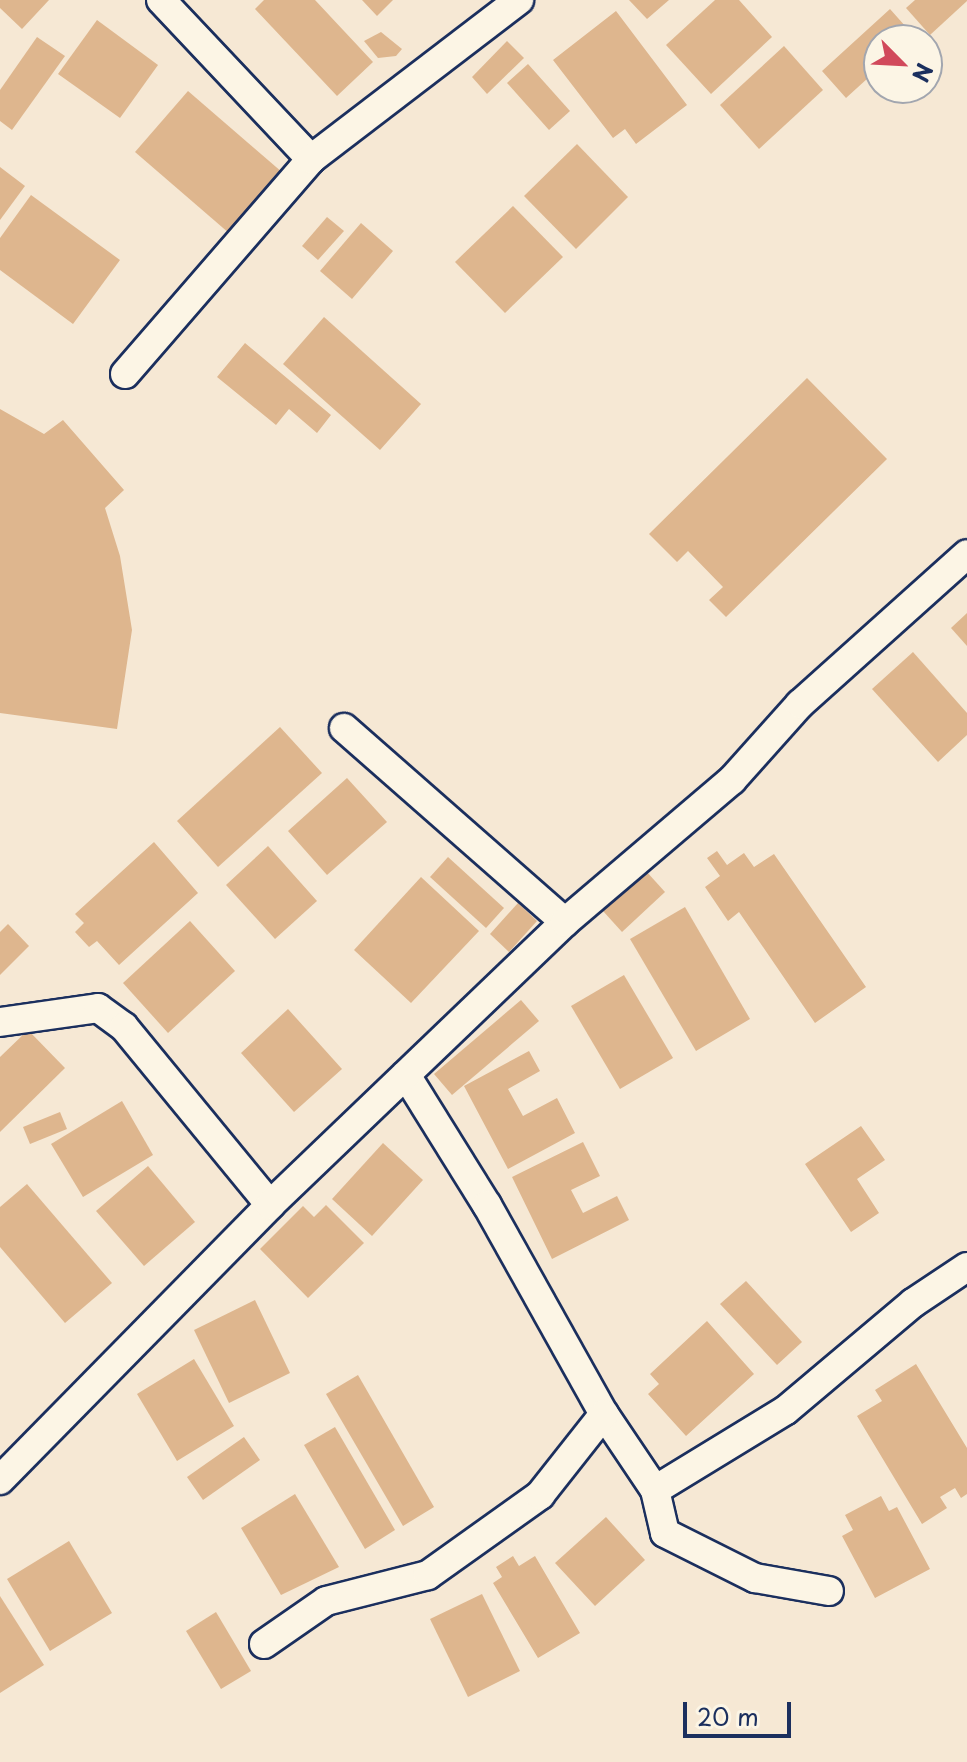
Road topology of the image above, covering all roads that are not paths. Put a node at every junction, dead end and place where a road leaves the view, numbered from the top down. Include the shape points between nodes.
1 (161, 0) edge
2 (519, 0) edge
3 (311, 159) junction
4 (125, 374) dead end
5 (967, 554) edge
6 (344, 728) dead end
7 (565, 922) junction
8 (0, 1022) edge
9 (406, 1075) junction
10 (270, 1205) junction
11 (967, 1267) edge
12 (604, 1414) junction
13 (0, 1480) edge
14 (655, 1490) junction
15 (829, 1591) dead end
16 (264, 1644) dead end

1 - 3 street
2 - 3 street
3 - 4 street
5 - 7 street via 800,704 732,780
6 - 7 street
7 - 9 street
8 - 10 street via 98,1008 124,1027
9 - 10 street
9 - 12 street via 487,1205
10 - 13 street
11 - 14 street via 913,1303 786,1410
12 - 14 street
12 - 16 street via 540,1495 428,1575 326,1601
14 - 15 street via 665,1533 755,1578

